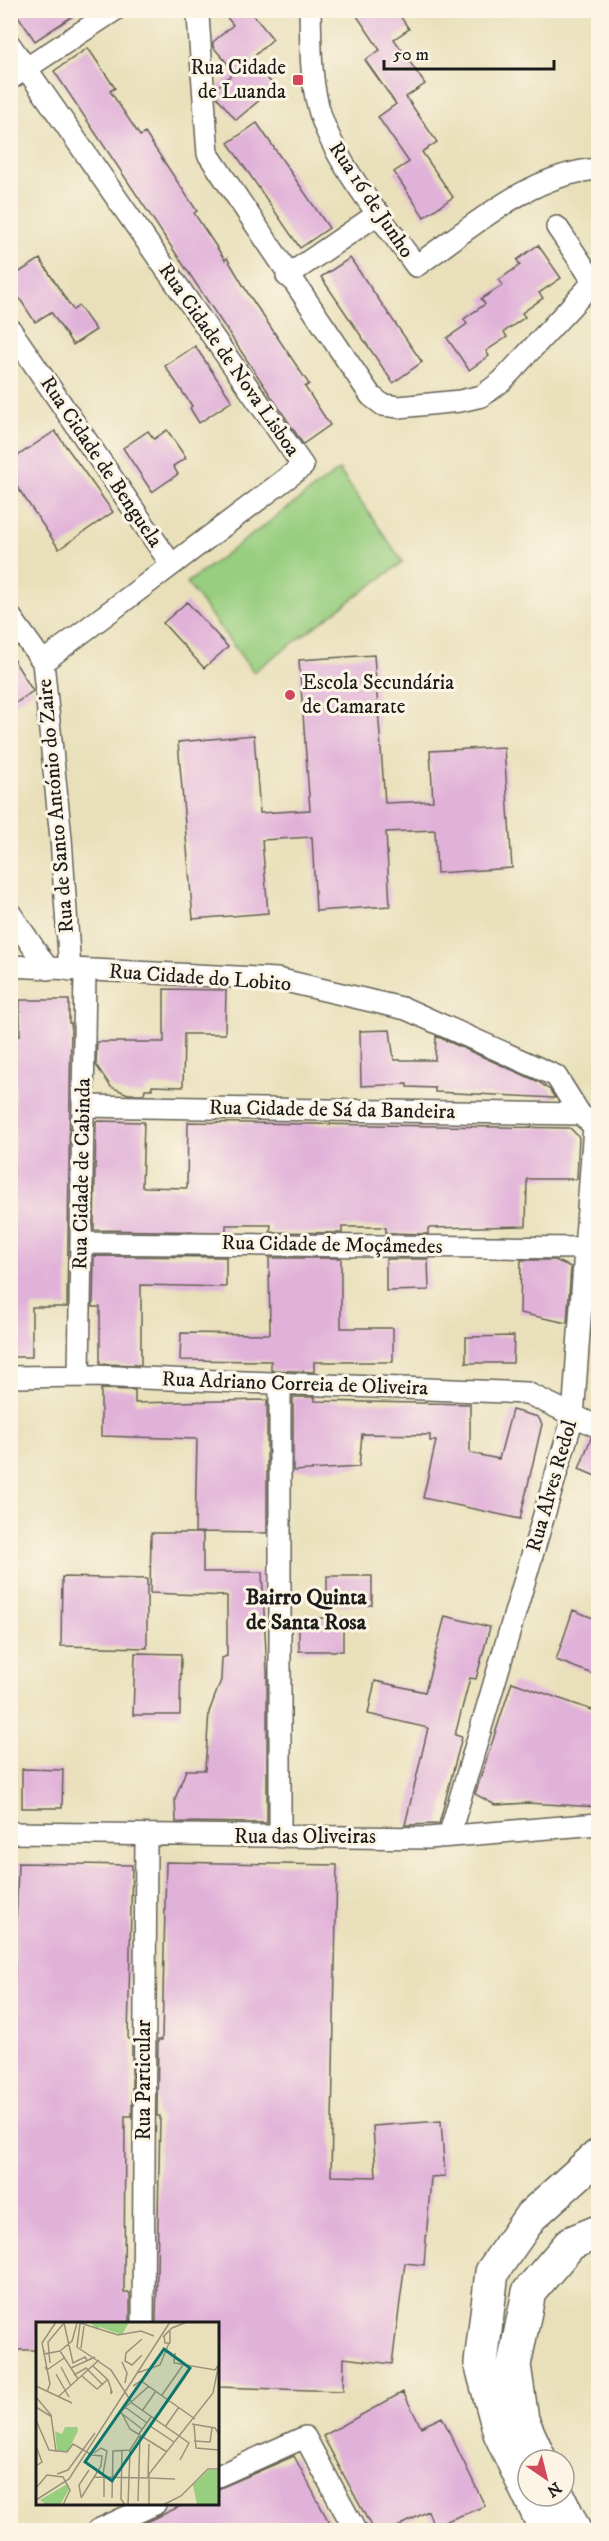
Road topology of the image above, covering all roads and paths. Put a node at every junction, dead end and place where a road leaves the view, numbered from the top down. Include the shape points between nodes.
1 (115, 10) edge
2 (310, 10) edge
3 (198, 16) dead end
4 (10, 45) edge
5 (18, 74) edge
6 (592, 169) edge
7 (379, 213) junction
8 (557, 227) dead end
9 (287, 276) junction
10 (10, 329) edge
11 (171, 564) junction
12 (10, 616) edge
13 (43, 662) junction
14 (10, 913) edge
15 (10, 966) edge
16 (48, 969) junction
17 (77, 971) junction
18 (83, 1106) junction
19 (591, 1123) edge
20 (81, 1243) junction
21 (584, 1248) junction
22 (79, 1376) junction
23 (10, 1377) edge
24 (280, 1382) junction
25 (573, 1417) junction
26 (598, 1427) edge
27 (598, 1824) edge
28 (10, 1833) edge
29 (448, 1836) junction
30 (146, 1837) junction
31 (280, 1837) junction
32 (598, 2156) edge
33 (598, 2232) edge
34 (143, 2322) edge
35 (535, 2448) edge
36 (516, 2467) edge
37 (219, 2476) edge
38 (146, 2505) edge
39 (536, 2508) edge
40 (564, 2508) edge
41 (98, 2530) edge
42 (355, 2530) edge
43 (546, 2530) edge
44 (574, 2530) edge

1 - 5 street
2 - 7 street, Rua 16 de Junho via 313,79 324,127 335,151
3 - 9 street via 208,154
4 - 5 street, Rua Cidade de Nova Lisboa
5 - 11 street, Rua Cidade de Nova Lisboa via 303,466
6 - 7 street, Rua 16 de Junho via 534,186 416,266
7 - 9 street
8 - 9 street via 590,276 590,286 502,381 482,396 460,401 383,405 371,396
10 - 11 street, Rua Cidade de Benguela
11 - 13 street, Rua Cidade de Nova Lisboa
12 - 13 street, Rua de Santo António do Zaire
13 - 17 street, Rua de Santo António do Zaire
14 - 16 street
15 - 16 street, Rua Cidade do Lobito
16 - 17 street, Rua Cidade do Lobito
17 - 18 street, Rua Cidade de Cabinda
17 - 19 street, Rua Cidade do Lobito via 277,979 406,1009 556,1076
18 - 19 street, Rua Cidade de Sá da Bandeira
18 - 20 street, Rua Cidade de Cabinda
19 - 21 street, Rua Alves Redol
20 - 21 street, Rua Cidade de Moçâmedes
20 - 22 street, Rua Cidade de Cabinda
21 - 25 street, Rua Alves Redol
22 - 23 street, Rua Adriano Correia de Oliveira
22 - 24 street, Rua Adriano Correia de Oliveira
24 - 25 street, Rua Adriano Correia de Oliveira via 527,1393
24 - 31 street
25 - 26 street, Rua Adriano Correia de Oliveira
25 - 29 street, Rua Alves Redol
27 - 29 street, Rua das Oliveiras
28 - 30 street, Rua das Oliveiras
29 - 31 street, Rua das Oliveiras
30 - 31 street, Rua das Oliveiras
30 - 34 street, Rua Particular
32 - 36 highway via 531,2216 492,2272 481,2363 500,2433
33 - 35 highway via 571,2243 529,2292 514,2365 522,2420
37 - 42 street via 305,2437
38 - 41 street
39 - 43 highway
40 - 44 highway

